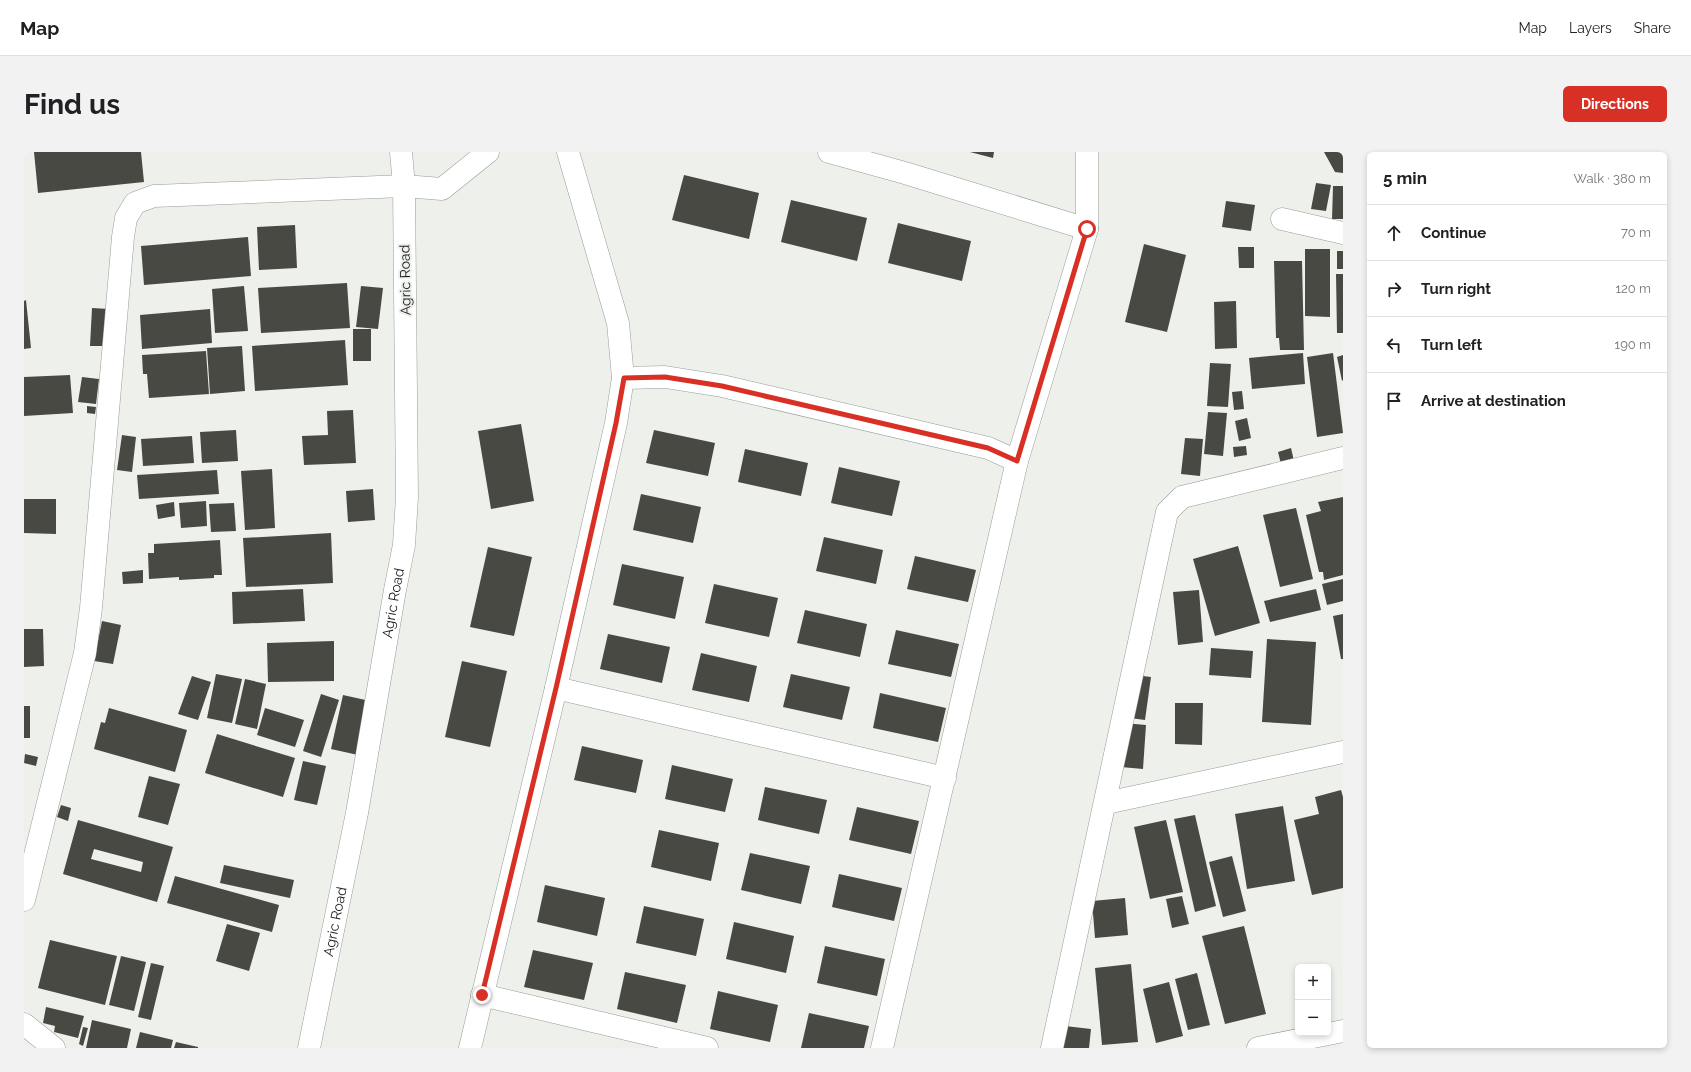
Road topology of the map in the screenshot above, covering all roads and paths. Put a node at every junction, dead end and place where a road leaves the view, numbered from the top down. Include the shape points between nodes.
1 (401, 152) edge
2 (488, 152) edge
3 (568, 152) edge
4 (829, 152) edge
5 (1087, 152) edge
6 (404, 186) junction
7 (1282, 219) dead end
8 (1087, 229) junction
9 (1343, 233) edge
10 (624, 378) junction
11 (1343, 458) edge
12 (1017, 461) junction
13 (556, 688) junction
14 (1343, 752) edge
15 (945, 778) junction
16 (1106, 803) junction
17 (24, 900) edge
18 (482, 995) junction
19 (24, 1024) edge
20 (1343, 1031) edge
21 (54, 1048) edge
22 (309, 1048) edge
23 (470, 1048) edge
24 (707, 1048) edge
25 (882, 1048) edge
26 (1052, 1048) edge
27 (1258, 1048) edge

1 - 6 street, Agric Road
2 - 6 street via 442,189
3 - 10 street via 618,323
4 - 8 street
5 - 8 street
6 - 17 street via 154,196 135,203 126,218 84,653
6 - 22 street, Agric Road via 407,497 404,545 357,813
7 - 9 street
8 - 12 street
10 - 12 street via 665,377 722,386 988,448
10 - 13 street
11 - 16 street via 1182,497 1167,512
12 - 15 street
13 - 15 street
13 - 18 street
14 - 16 street
15 - 25 street
16 - 26 street
18 - 23 street
18 - 24 street
19 - 21 street
20 - 27 street

